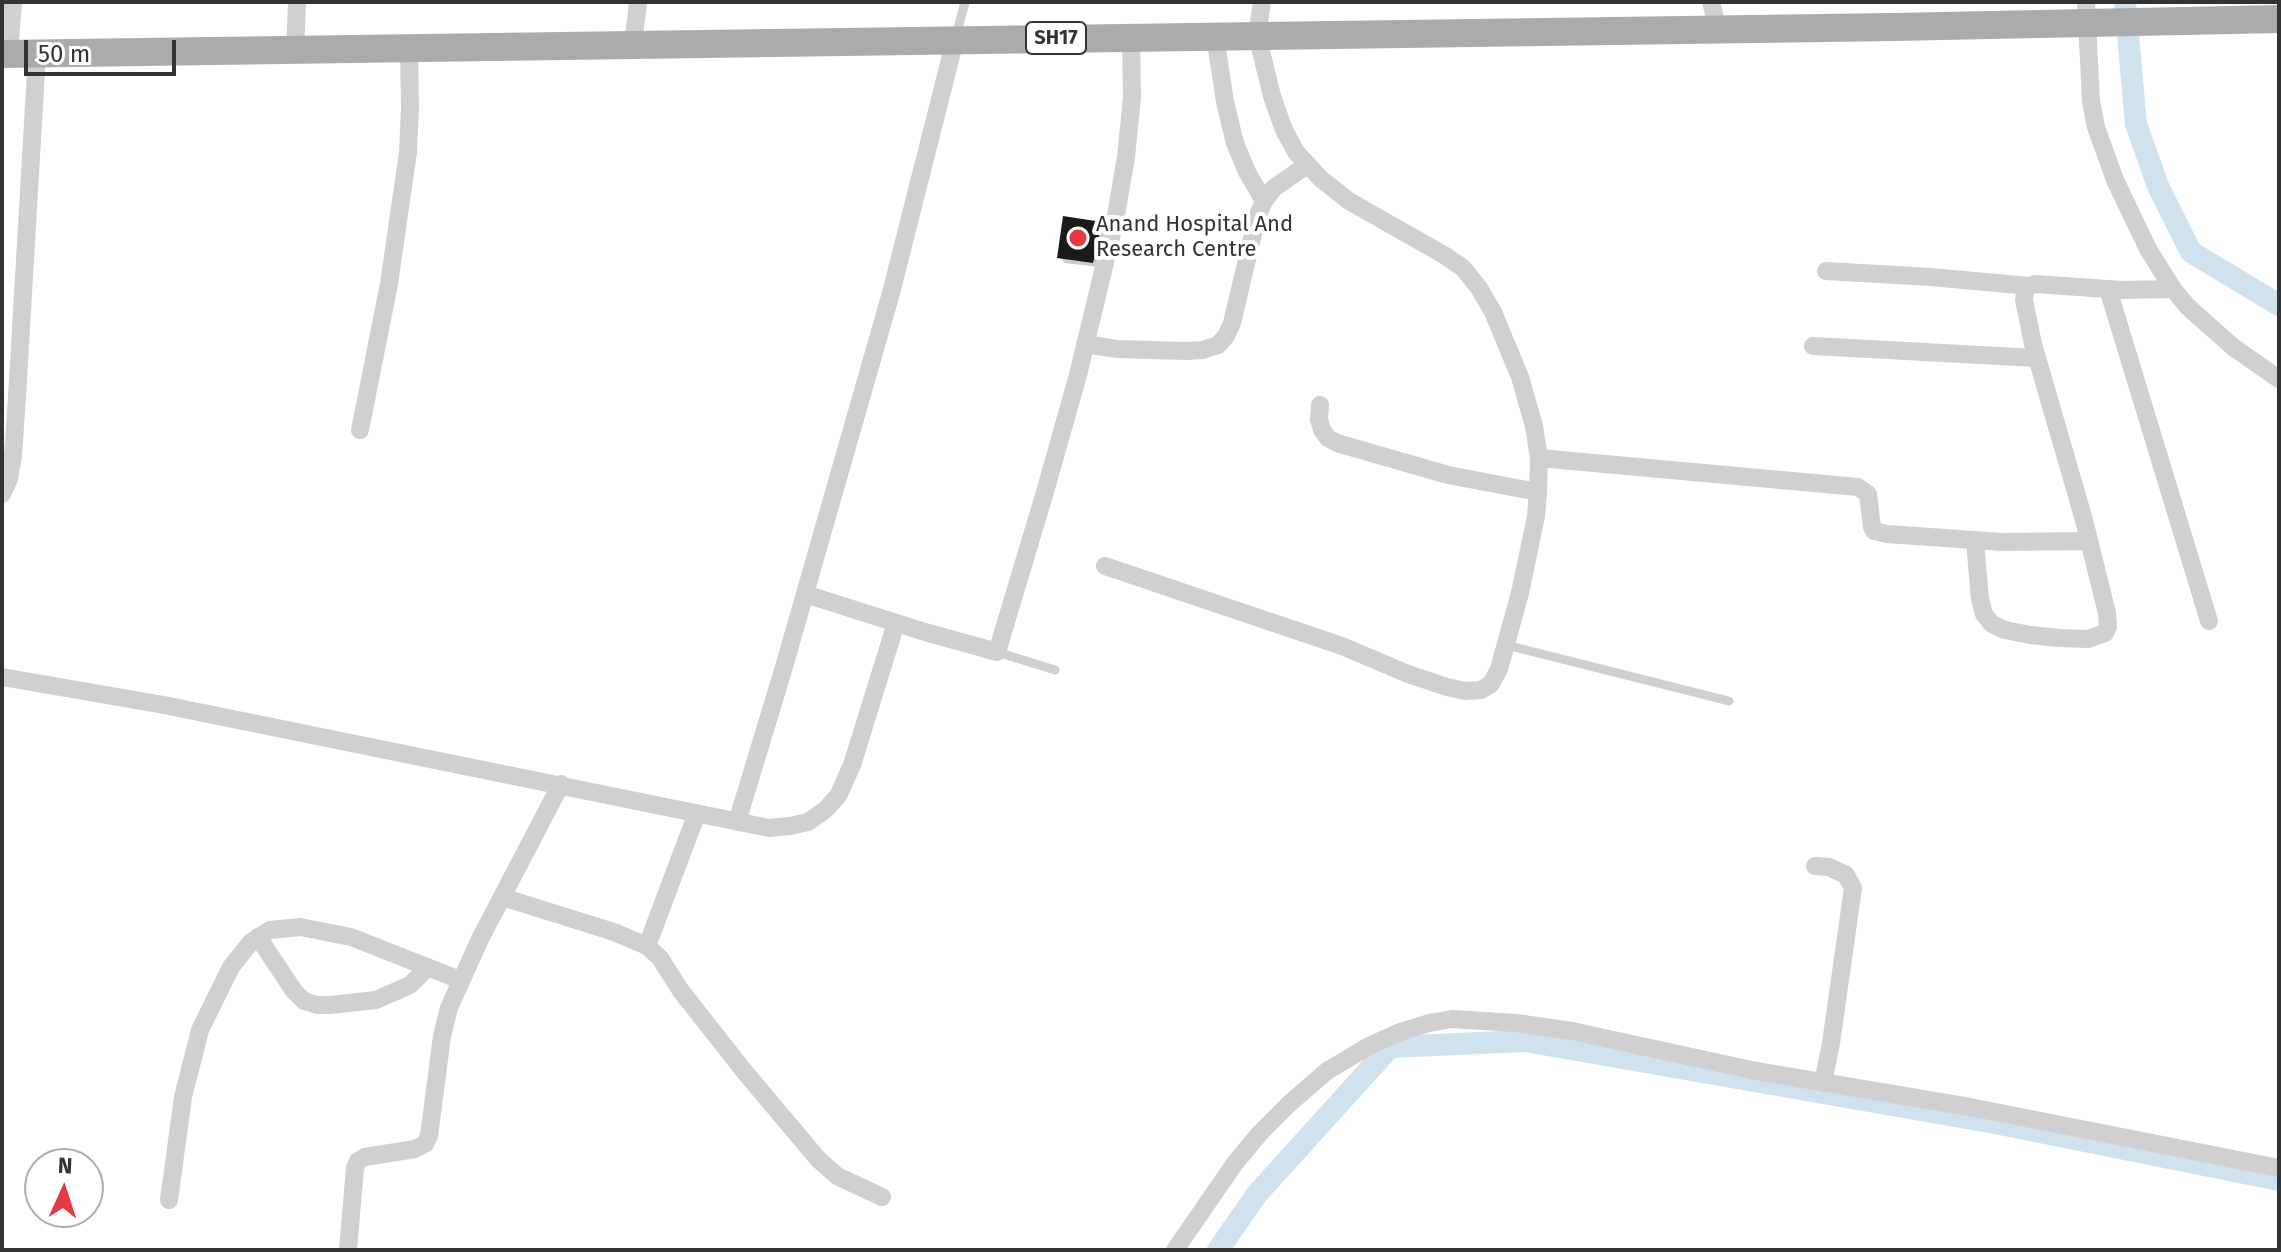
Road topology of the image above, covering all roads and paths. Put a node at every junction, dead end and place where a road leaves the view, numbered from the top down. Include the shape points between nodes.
1 (13, 2) edge
2 (297, 2) edge
3 (638, 2) edge
4 (965, 2) edge
5 (1262, 2) edge
6 (1715, 15) edge
7 (2106, 18) edge
8 (2279, 19) edge
9 (1257, 35) junction
10 (1215, 36) junction
11 (1131, 37) junction
12 (955, 40) junction
13 (633, 45) junction
14 (409, 48) junction
15 (295, 50) junction
16 (5, 54) edge
17 (37, 54) junction
18 (1307, 165) junction
19 (1264, 201) junction
20 (1826, 271) dead end
21 (2029, 286) junction
22 (2108, 289) junction
23 (2173, 289) junction
24 (1085, 344) junction
25 (1813, 346) dead end
26 (2036, 358) junction
27 (2279, 379) edge
28 (1320, 405) dead end
29 (360, 430) dead end
30 (1539, 458) junction
31 (1538, 492) junction
32 (2, 494) edge
33 (1975, 541) junction
34 (2089, 541) junction
35 (1105, 566) dead end
36 (805, 594) junction
37 (2209, 621) dead end
38 (896, 623) junction
39 (1506, 645) junction
40 (997, 652) junction
41 (1055, 670) dead end
42 (2, 677) edge
43 (1729, 701) dead end
44 (561, 784) junction
45 (697, 813) junction
46 (737, 822) junction
47 (1815, 866) dead end
48 (502, 897) junction
49 (258, 937) junction
50 (647, 946) junction
51 (428, 967) junction
52 (460, 980) junction
53 (1823, 1083) junction
54 (2279, 1168) edge
55 (882, 1197) dead end
56 (169, 1200) dead end
57 (348, 1250) edge
58 (1175, 1250) edge

1 - 16 street
2 - 15 street
3 - 13 street
4 - 12 lane
5 - 9 street
6 - 7 main road, SH17
6 - 9 main road, SH17
7 - 8 main road, SH17
7 - 23 street via 2091,101 2115,180
9 - 10 main road, SH17
9 - 18 street via 1284,130
10 - 11 main road, SH17
10 - 19 street via 1235,143
11 - 12 main road, SH17
11 - 24 street via 1126,157
12 - 13 main road, SH17
12 - 36 street via 891,293
13 - 14 main road, SH17
14 - 15 main road, SH17
14 - 29 street via 408,152
15 - 17 main road, SH17
16 - 17 main road, SH17
17 - 32 street via 13,456
18 - 19 street
18 - 30 street via 1349,201 1463,268 1479,288 1520,377
19 - 24 street via 1232,323 1218,345 1186,351
20 - 21 street
21 - 22 street
21 - 26 street via 2024,300
22 - 23 street
22 - 37 street
23 - 27 street via 2233,347
24 - 40 street
25 - 26 street
26 - 34 street
28 - 31 street via 1322,430 1337,443 1448,475
30 - 31 street
30 - 33 street via 1858,487 1868,494 1874,531
31 - 39 street
33 - 34 street
33 - 34 street via 1980,599 1992,624 2030,635 2088,639 2108,627
35 - 39 street via 1465,691 1491,684
36 - 38 street
36 - 46 street
38 - 40 street
38 - 46 street via 838,796 808,822 769,828
39 - 43 lane
40 - 41 lane
42 - 44 street
44 - 45 street
44 - 48 street
45 - 46 street
45 - 50 street
47 - 53 street via 1846,875 1853,888
48 - 50 street
48 - 52 street
49 - 51 street via 270,930 300,927 351,937
49 - 51 street via 294,991 317,1005 376,1000 410,985
49 - 56 street via 231,967 200,1030 183,1097
50 - 55 street via 818,1159 837,1176
51 - 52 street
52 - 57 street via 442,1036 429,1136 415,1149 358,1161
53 - 54 street
53 - 58 street via 1572,1031 1478,1020 1429,1023 1369,1046 1327,1071 1290,1103 1235,1163

